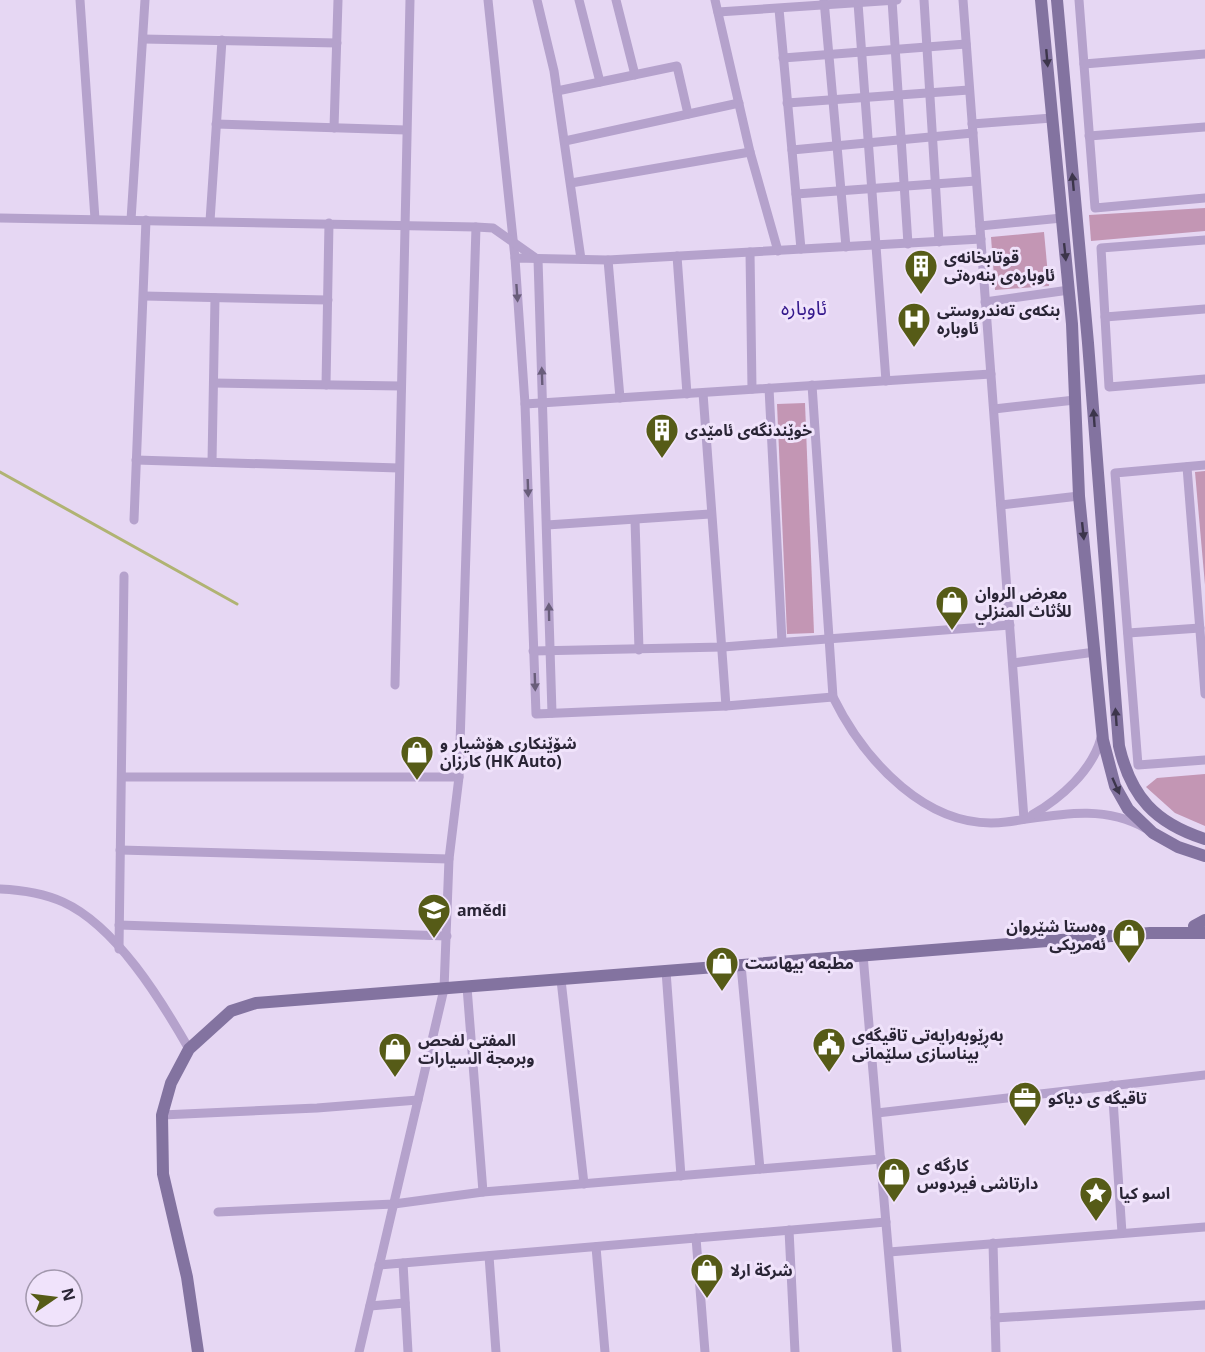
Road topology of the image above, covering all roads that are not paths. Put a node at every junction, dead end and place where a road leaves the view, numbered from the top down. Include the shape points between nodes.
1 (80, 0) edge
2 (145, 0) edge
3 (338, 0) edge
4 (410, 0) edge
5 (488, 0) edge
6 (537, 0) edge
7 (579, 0) edge
8 (616, 0) edge
9 (715, 0) edge
10 (892, 0) edge
11 (897, 0) edge
12 (924, 0) edge
13 (963, 0) edge
14 (1041, 0) edge
15 (1057, 0) edge
16 (1079, 0) edge
17 (824, 3) edge
18 (858, 3) junction
19 (779, 9) junction
20 (718, 12) junction
21 (143, 39) junction
22 (222, 40) junction
23 (337, 43) junction
24 (966, 44) junction
25 (927, 47) junction
26 (895, 50) junction
27 (862, 52) junction
28 (828, 54) junction
29 (1205, 54) edge
30 (783, 58) junction
31 (1084, 64) junction
32 (634, 75) junction
33 (600, 82) junction
34 (969, 90) junction
35 (557, 91) junction
36 (930, 93) junction
37 (898, 95) junction
38 (866, 97) junction
39 (832, 100) junction
40 (739, 103) junction
41 (788, 103) junction
42 (688, 114) junction
43 (1052, 118) junction
44 (216, 124) junction
45 (1205, 127) edge
46 (334, 128) junction
47 (972, 129) junction
48 (406, 130) junction
49 (1089, 136) junction
50 (932, 137) junction
51 (901, 140) junction
52 (565, 141) junction
53 (869, 143) junction
54 (837, 146) junction
55 (792, 150) junction
56 (750, 152) junction
57 (976, 181) junction
58 (571, 183) junction
59 (935, 184) junction
60 (904, 186) junction
61 (873, 188) junction
62 (841, 190) junction
63 (796, 194) junction
64 (1205, 198) edge
65 (0, 218) edge
66 (1062, 218) junction
67 (95, 219) junction
68 (131, 220) junction
69 (146, 220) junction
70 (210, 221) junction
71 (329, 223) junction
72 (404, 224) junction
73 (980, 226) junction
74 (476, 227) junction
75 (981, 239) junction
76 (1205, 240) edge
77 (513, 241) junction
78 (939, 242) junction
79 (908, 244) junction
80 (878, 246) junction
81 (846, 247) junction
82 (801, 249) junction
83 (778, 251) junction
84 (750, 252) junction
85 (677, 256) junction
86 (514, 258) junction
87 (538, 259) junction
88 (581, 259) junction
89 (608, 260) junction
90 (1069, 290) junction
91 (144, 296) junction
92 (216, 298) junction
93 (327, 300) junction
94 (986, 302) junction
95 (1205, 309) edge
96 (1105, 317) junction
97 (991, 374) junction
98 (1205, 379) edge
99 (886, 381) junction
100 (214, 383) junction
101 (326, 385) junction
102 (401, 386) junction
103 (812, 386) junction
104 (769, 388) junction
105 (752, 389) junction
106 (703, 393) junction
107 (687, 394) junction
108 (620, 398) junction
109 (1075, 400) junction
110 (544, 403) junction
111 (525, 404) junction
112 (994, 409) junction
113 (1096, 446) junction
114 (1077, 448) junction
115 (136, 459) junction
116 (212, 462) junction
117 (1205, 465) edge
118 (1187, 467) junction
119 (399, 468) junction
120 (1079, 496) junction
121 (1001, 505) junction
122 (710, 514) junction
123 (134, 520) dead end
124 (635, 520) junction
125 (547, 525) junction
126 (124, 576) dead end
127 (1010, 625) junction
128 (1200, 628) junction
129 (1128, 633) junction
130 (829, 639) junction
131 (782, 642) junction
132 (723, 647) junction
133 (550, 650) junction
134 (639, 650) junction
135 (533, 651) junction
136 (1095, 652) junction
137 (1013, 663) junction
138 (1204, 668) edge
139 (395, 686) dead end
140 (1205, 694) edge
141 (832, 697) junction
142 (726, 706) junction
143 (552, 713) junction
144 (1102, 733) junction
145 (1205, 760) edge
146 (122, 777) junction
147 (459, 777) junction
148 (1024, 819) junction
149 (1153, 833) junction
150 (1205, 839) edge
151 (120, 850) junction
152 (1203, 857) edge
153 (449, 858) junction
154 (0, 889) edge
155 (1201, 923) edge
156 (119, 925) junction
157 (1173, 931) junction
158 (1205, 933) edge
159 (447, 936) junction
160 (119, 949) junction
161 (863, 955) junction
162 (741, 965) junction
163 (666, 971) junction
164 (561, 980) junction
165 (467, 987) junction
166 (444, 989) junction
167 (189, 1049) junction
168 (1205, 1075) edge
169 (1112, 1085) junction
170 (418, 1100) junction
171 (877, 1113) junction
172 (162, 1115) junction
173 (881, 1159) junction
174 (760, 1169) junction
175 (681, 1176) junction
176 (584, 1184) junction
177 (483, 1192) junction
178 (394, 1204) junction
179 (218, 1212) dead end
180 (886, 1222) junction
181 (1205, 1227) edge
182 (789, 1230) junction
183 (1122, 1233) junction
184 (696, 1238) junction
185 (993, 1243) junction
186 (596, 1247) junction
187 (889, 1252) junction
188 (489, 1256) junction
189 (403, 1263) junction
190 (380, 1265) junction
191 (405, 1303) junction
192 (1205, 1305) edge
193 (370, 1306) junction
194 (995, 1318) junction
195 (198, 1352) edge
196 (359, 1352) edge
197 (408, 1352) edge
198 (496, 1352) edge
199 (605, 1352) edge
200 (705, 1352) edge
201 (795, 1352) edge
202 (897, 1352) edge
203 (996, 1352) edge

1 - 67 street
2 - 21 street
3 - 23 street
4 - 48 street
5 - 77 street
6 - 35 street
7 - 33 street
8 - 32 street
9 - 20 street
10 - 11 street
10 - 18 street
10 - 26 street
12 - 25 street
13 - 24 street
14 -> 43 street
113 -> 15 street
16 - 31 street
17 - 18 street
17 - 19 street
17 - 28 street
18 - 27 street
19 - 20 street
19 - 30 street
20 - 40 street
21 - 22 street
21 - 68 street
22 - 23 street
22 - 44 street
23 - 46 street
24 - 25 street
24 - 34 street
25 - 26 street
25 - 36 street
26 - 27 street
26 - 37 street
27 - 28 street
27 - 38 street
28 - 30 street
28 - 39 street
29 - 31 street
30 - 41 street
31 - 49 street
32 - 33 street
32 - 42 street via 677,66
33 - 35 street
34 - 36 street
34 - 47 street
35 - 52 street
36 - 37 street
36 - 50 street
37 - 38 street
37 - 51 street
38 - 39 street
38 - 53 street
39 - 41 street
39 - 54 street
40 - 42 street
40 - 56 street
41 - 55 street
42 - 52 street
43 - 47 street
43 - 66 street
44 - 46 street
44 - 70 street
45 - 49 street
46 - 48 street
47 - 50 street
47 - 57 street
48 - 72 street
49 - 64 street via 1095,208
50 - 51 street
50 - 59 street
51 - 53 street
51 - 60 street
52 - 58 street
53 - 54 street
53 - 61 street
54 - 55 street
54 - 62 street
55 - 63 street
56 - 58 street
56 - 83 street
57 - 59 street
57 - 73 street
58 - 88 street
59 - 60 street
59 - 78 street
60 - 61 street
60 - 79 street
61 - 62 street
61 - 80 street
62 - 63 street
62 - 81 street
63 - 82 street
65 - 67 street
66 - 73 street
66 -> 90 street
67 - 68 street
68 - 69 street
69 - 70 street
69 - 91 street
70 - 71 street
71 - 72 street
71 - 93 street
72 - 74 street
72 - 102 street
73 - 75 street
74 - 77 street via 493,228
74 - 147 street
75 - 78 street
75 - 94 street
76 - 96 street via 1101,248
77 - 86 street
77 - 87 street
78 - 79 street
79 - 80 street
80 - 81 street
80 - 99 street
81 - 82 street
82 - 83 street
83 - 84 street
84 - 85 street
84 - 105 street
85 - 89 street
85 - 107 street
86 - 87 street
86 -> 111 street
87 - 88 street
110 -> 87 street
88 - 89 street
89 - 108 street
90 - 94 street
90 - 109 street
91 - 92 street
91 - 115 street
92 - 93 street
92 - 100 street
93 - 101 street
94 - 97 street
95 - 96 street
96 - 98 street via 1109,387
97 - 99 street
97 - 112 street
99 - 103 street
100 - 101 street
100 - 116 street
101 - 102 street
102 - 119 street
103 - 104 street
103 - 130 street
104 - 105 street
104 - 131 street
105 - 106 street
106 - 107 street
106 - 122 street
107 - 108 street
108 - 110 street
109 - 112 street
109 - 114 street
110 - 111 street
110 - 125 street
111 -> 135 street
112 - 121 street
113 - 114 street
150 -> 113 street via 1155,814 1131,784 1124,766 1116,726
114 - 120 street
115 - 116 street
115 - 123 street
116 - 119 street
117 - 118 street
118 - 128 street
118 - 129 street via 1115,473
119 - 139 street
120 - 121 street
120 -> 136 street
121 - 127 street
122 - 124 street
122 - 132 street
124 - 125 street
124 - 134 street
133 -> 125 street
126 - 146 street
127 - 130 street
127 - 137 street
128 - 129 street
128 - 138 street
129 - 145 street via 1138,765
130 - 131 street
130 - 141 street
131 - 132 street
132 - 134 street
132 - 142 street
133 - 134 street
133 - 135 street
133 - 143 street
135 -> 143 street via 536,714
136 - 137 street
136 - 144 street
137 - 148 street
138 - 140 street
141 - 142 street
141 - 148 street via 848,728 876,762 922,801 968,820 987,823
142 - 143 street
144 - 148 street via 1093,759 1081,775
144 -> 149 street via 1115,786 1128,809
146 - 147 street
146 - 151 street
147 - 153 street
148 - 149 street via 1065,813 1101,815 1128,820
149 - 152 street
151 - 153 street
151 - 156 street
153 - 159 street
154 - 160 street via 62,901 98,926
155 - 157 street
156 - 159 street
156 - 160 street
157 - 158 street
157 - 161 street
159 - 166 street
160 - 167 street via 158,998
161 - 162 street
161 - 171 street
162 - 163 street
162 - 174 street
163 - 164 street
163 - 175 street
164 - 165 street
164 - 176 street
165 - 166 street
165 - 177 street
166 - 167 street via 256,1003 231,1011
166 - 170 street
167 - 172 street via 171,1083
168 - 169 street
169 - 171 street
169 - 183 street
170 - 172 street
170 - 178 street
171 - 173 street
172 - 195 street via 163,1174 187,1277
173 - 174 street
173 - 180 street
174 - 175 street
175 - 176 street
176 - 177 street
177 - 178 street
178 - 179 street
178 - 190 street
180 - 182 street
180 - 187 street
181 - 183 street
182 - 184 street
182 - 201 street
183 - 185 street
184 - 186 street
184 - 200 street
185 - 187 street
185 - 194 street
186 - 188 street
186 - 199 street
187 - 202 street
188 - 189 street
188 - 198 street
189 - 190 street
189 - 191 street
190 - 193 street
191 - 193 street
191 - 197 street
192 - 194 street
193 - 196 street
194 - 203 street

